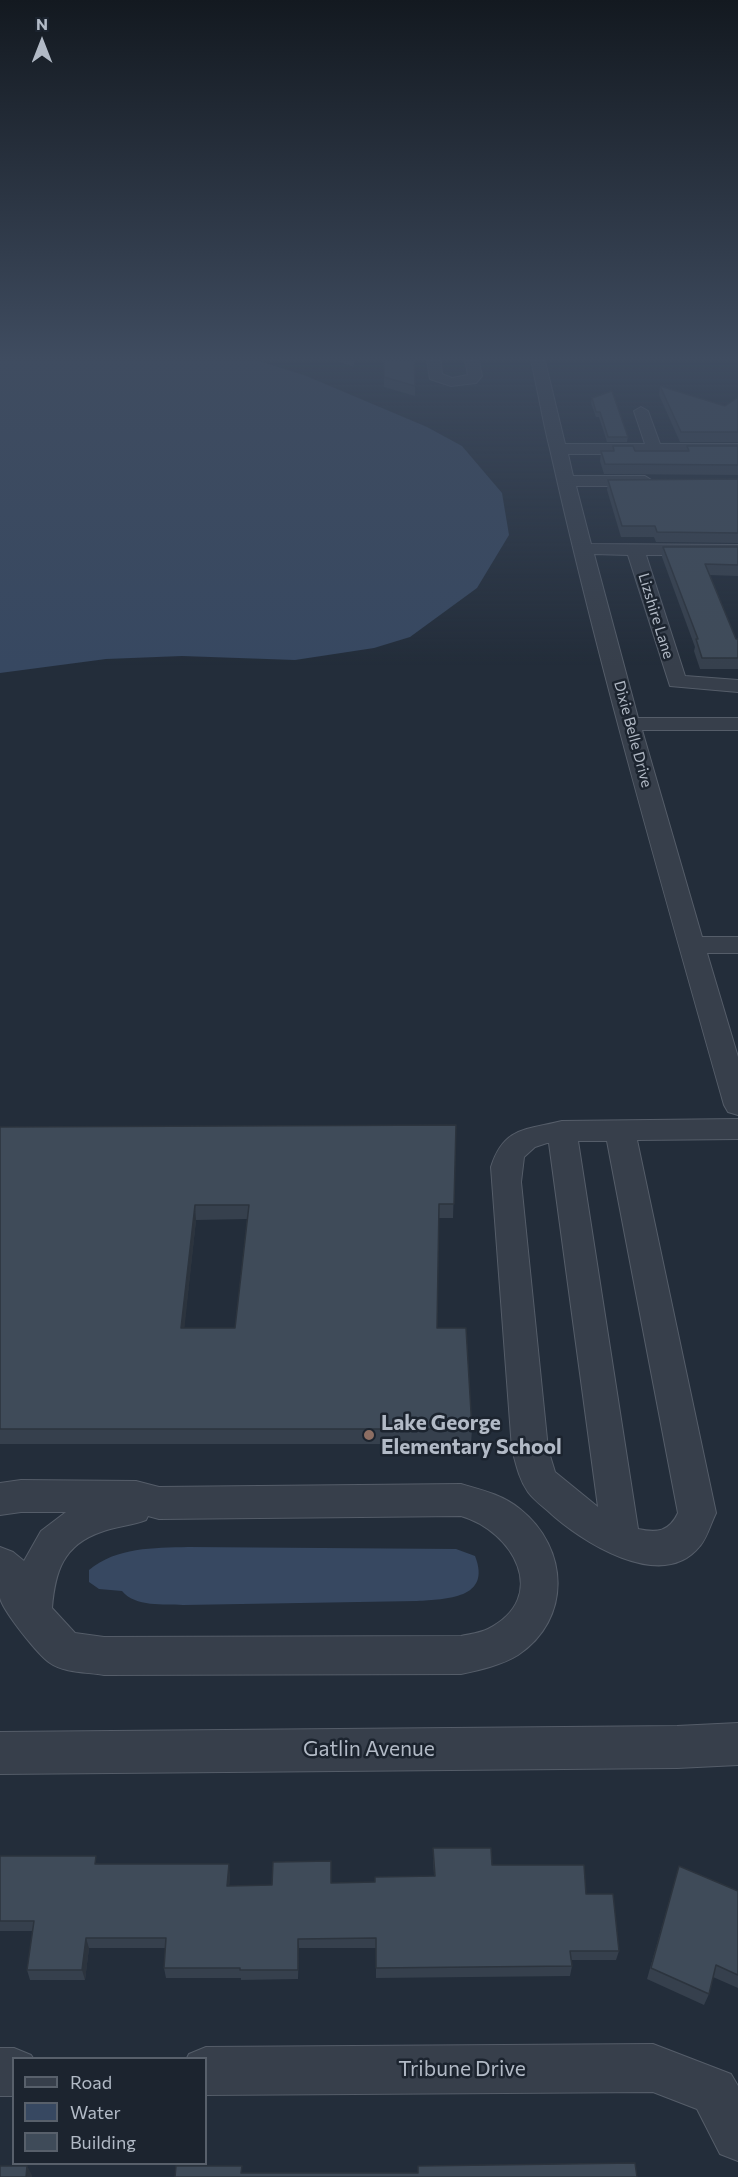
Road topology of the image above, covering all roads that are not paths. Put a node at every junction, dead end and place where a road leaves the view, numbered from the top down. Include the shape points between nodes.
1 (561, 463) edge
2 (566, 481) junction
3 (658, 481) edge
4 (583, 549) junction
5 (635, 549) junction
6 (738, 550) edge
7 (738, 686) edge
8 (630, 724) junction
9 (738, 724) edge
10 (691, 945) junction
11 (738, 945) edge
12 (738, 1105) edge
13 (738, 1129) edge
14 (620, 1130) junction
15 (562, 1131) junction
16 (0, 1499) edge
17 (159, 1503) junction
18 (621, 1542) junction
19 (0, 1564) edge
20 (32, 1616) junction
21 (738, 1744) edge
22 (0, 1753) edge
23 (207, 2070) edge
24 (738, 2136) edge

1 - 2 street, Dixie Belle Drive
2 - 3 street
2 - 4 street, Dixie Belle Drive
4 - 5 street
4 - 8 street, Dixie Belle Drive
5 - 6 street
5 - 7 street, Lizshire Lane via 677,682
8 - 9 street
8 - 10 street, Dixie Belle Drive
10 - 11 street
10 - 12 street, Dixie Belle Drive
13 - 14 street
14 - 15 street
14 - 18 street via 697,1513 688,1535 667,1547 650,1549
15 - 18 street
15 - 18 street via 528,1138 509,1152 506,1160 530,1449 540,1479 550,1491 596,1528
16 - 17 street via 125,1496
17 - 20 street via 104,1513 77,1523 64,1533 39,1569
17 - 20 street via 461,1500 487,1507 527,1540 538,1562 541,1587 535,1609 504,1641 461,1655 83,1655 64,1650
19 - 20 street via 10,1573
21 - 22 street, Gatlin Avenue
23 - 24 street, Tribune Drive via 653,2068 714,2091

